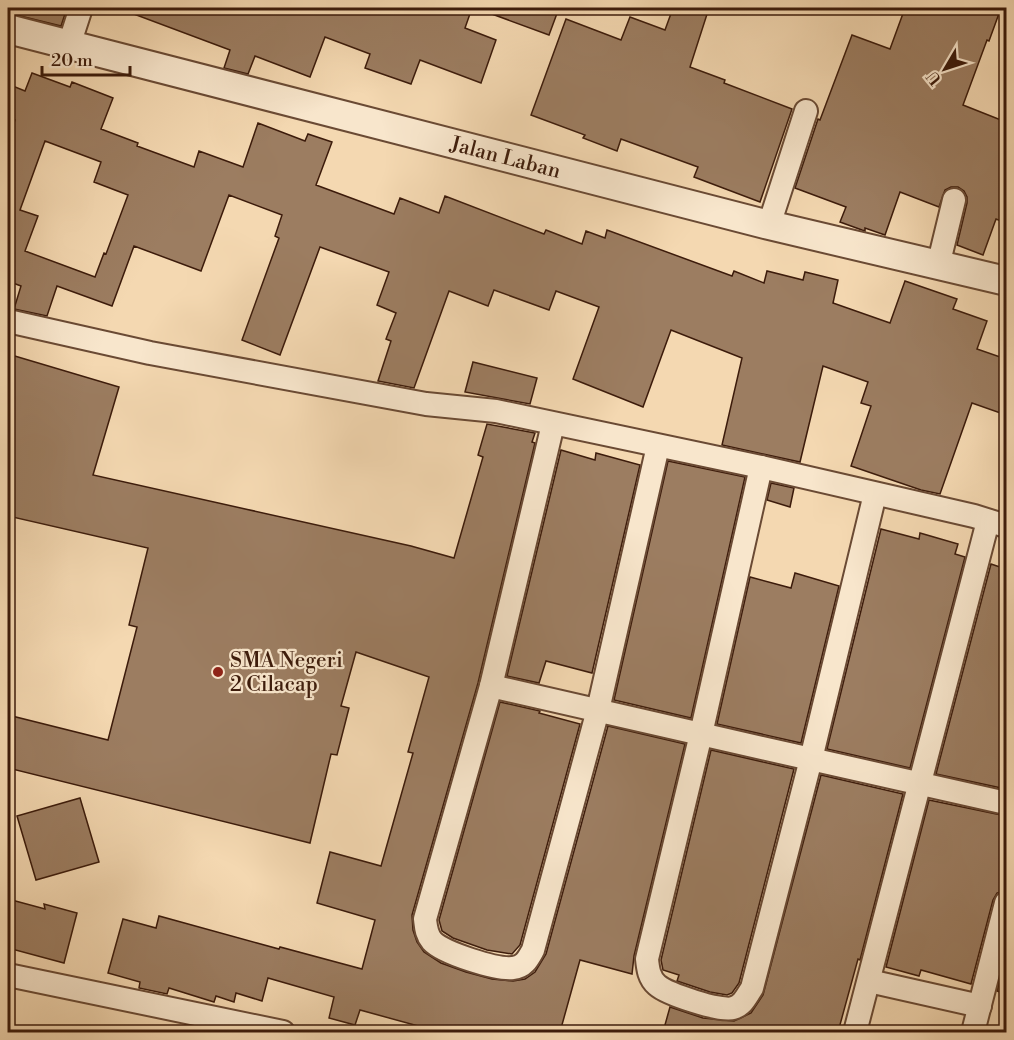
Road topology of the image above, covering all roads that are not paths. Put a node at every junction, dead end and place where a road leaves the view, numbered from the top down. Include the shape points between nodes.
1 (81, 8) edge
2 (8, 29) edge
3 (69, 45) junction
4 (806, 111) dead end
5 (954, 200) dead end
6 (769, 225) junction
7 (938, 266) junction
8 (1006, 281) edge
9 (8, 321) edge
10 (553, 423) junction
11 (658, 446) junction
12 (761, 467) junction
13 (875, 494) junction
14 (997, 523) edge
15 (490, 686) junction
16 (597, 710) junction
17 (701, 734) junction
18 (811, 759) junction
19 (920, 784) junction
20 (1006, 803) edge
21 (1006, 903) edge
22 (8, 975) edge
23 (869, 981) junction
24 (980, 1006) junction
25 (283, 1032) edge
26 (855, 1032) edge
27 (973, 1032) edge

1 - 3 street
2 - 3 street, Jalan Laban
3 - 6 street, Jalan Laban
4 - 6 street
5 - 7 street
6 - 7 street, Jalan Laban
7 - 8 street, Jalan Laban
9 - 10 street via 403,400 496,411
10 - 11 street
10 - 15 street
11 - 12 street
11 - 16 street
12 - 13 street
12 - 17 street
13 - 14 street
13 - 18 street
14 - 19 street
15 - 16 street
15 - 16 street via 425,919 426,932 442,948 492,965 521,966 533,950
16 - 17 street
17 - 18 street
17 - 18 street via 647,959 649,974 656,984 671,994 707,1005 730,1010 742,1004 752,988
18 - 19 street
19 - 20 street
19 - 23 street
21 - 24 street
22 - 25 street
23 - 24 street
23 - 26 street
24 - 27 street

